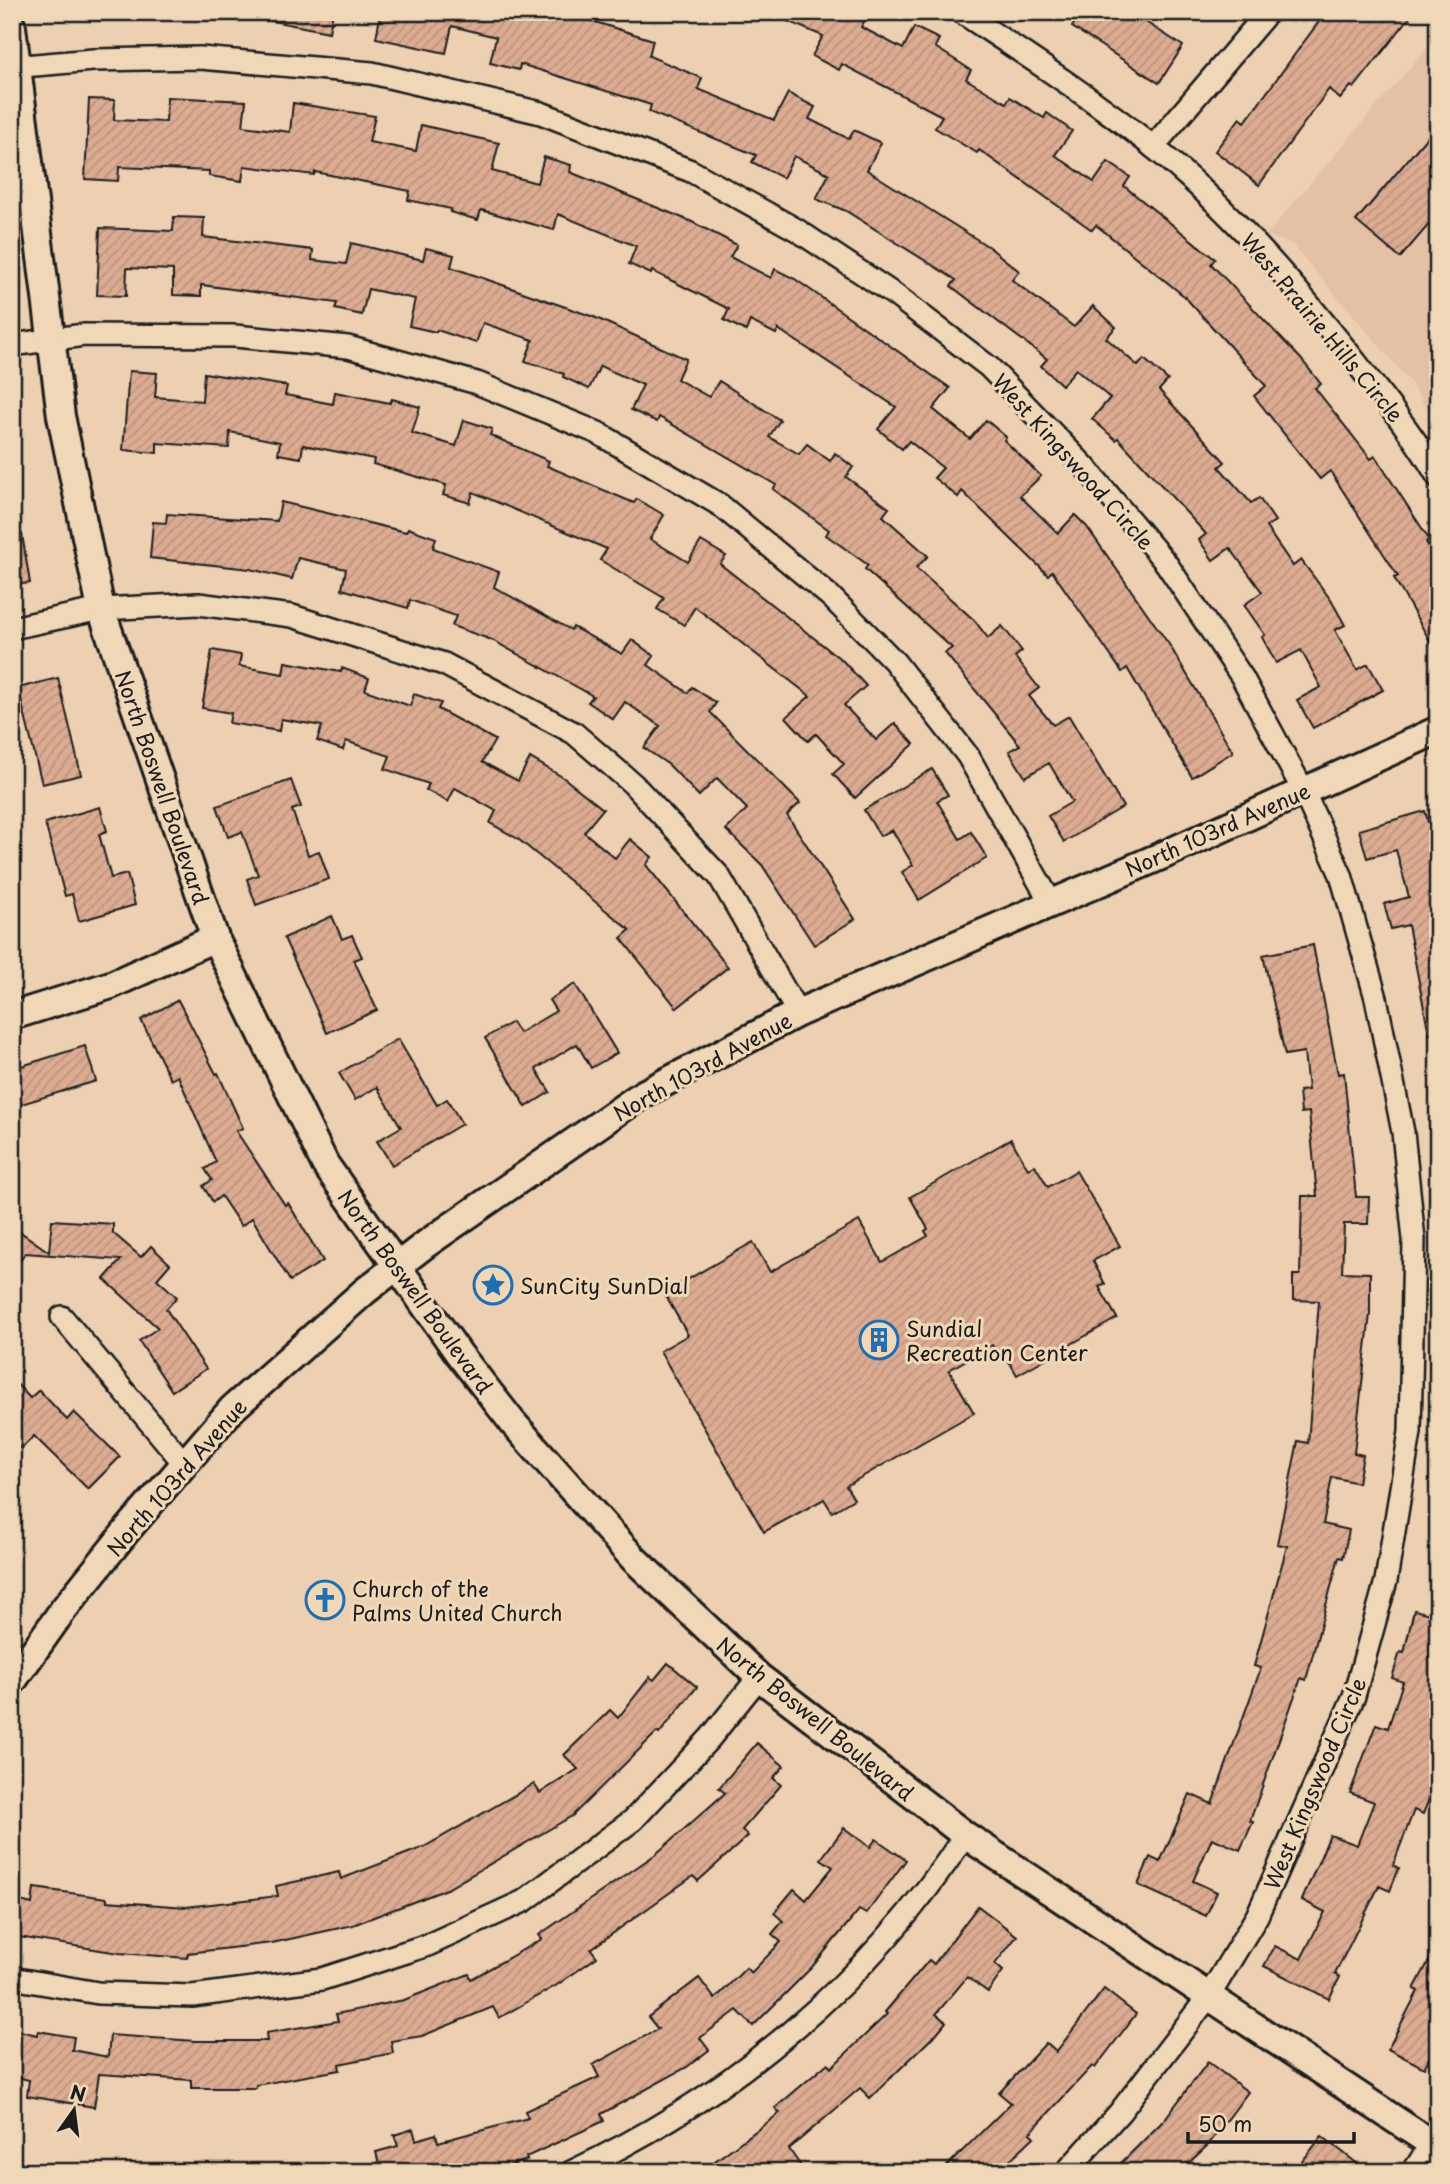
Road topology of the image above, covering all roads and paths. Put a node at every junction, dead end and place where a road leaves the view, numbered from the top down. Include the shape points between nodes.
1 (961, 12) edge
2 (1268, 12) edge
3 (12, 27) edge
4 (15, 67) edge
5 (1153, 147) junction
6 (50, 340) junction
7 (12, 345) edge
8 (1438, 477) edge
9 (101, 608) junction
10 (12, 628) edge
11 (1438, 730) edge
12 (1303, 790) junction
13 (1051, 903) junction
14 (215, 938) junction
15 (798, 1013) junction
16 (12, 1016) edge
17 (397, 1266) junction
18 (62, 1317) dead end
19 (183, 1462) junction
20 (759, 1677) junction
21 (12, 1682) edge
22 (965, 1835) junction
23 (12, 1978) edge
24 (1209, 1996) junction
25 (1436, 2142) edge
26 (572, 2172) edge
27 (1066, 2172) edge
28 (1413, 2172) edge

1 - 5 street, West Prairie Hills Circle via 1058,75
2 - 5 street
3 - 4 street, North Boswell Boulevard
4 - 6 street, North Boswell Boulevard
4 - 12 street, West Kingswood Circle via 200,58 372,73 541,113 691,171 895,295 989,367 1085,467 1181,586 1242,677
5 - 8 street, West Prairie Hills Circle via 1234,221 1285,276 1418,442
6 - 7 street
6 - 9 street, North Boswell Boulevard
6 - 13 street via 84,335 235,336 348,347 477,383 598,433 720,505 831,597 894,661 968,756
9 - 10 street
9 - 14 street, North Boswell Boulevard
9 - 15 street via 198,604 292,616 444,664 574,733 633,784 719,876
11 - 12 street, North 103rd Avenue
12 - 13 street, North 103rd Avenue
12 - 24 street, West Kingswood Circle via 1341,876 1376,999 1403,1132 1414,1240 1410,1432 1386,1581 1354,1696 1257,1916
13 - 15 street, North 103rd Avenue
14 - 16 street via 111,985
14 - 17 street, North Boswell Boulevard via 325,1164
15 - 17 street, North 103rd Avenue via 643,1094
17 - 19 street, North 103rd Avenue via 232,1409
17 - 20 street, North Boswell Boulevard via 474,1374 555,1473 634,1559
18 - 19 street
19 - 21 street, North 103rd Avenue via 63,1609
20 - 22 street, North Boswell Boulevard
20 - 23 street via 710,1738 633,1820 524,1901 428,1945 322,1979 192,1996 98,1993
22 - 24 street, North Boswell Boulevard
22 - 26 street via 934,1882 824,2004 709,2096 625,2147
24 - 25 street, North Boswell Boulevard
24 - 27 street, West Kingswood Circle via 1120,2112
25 - 28 street

